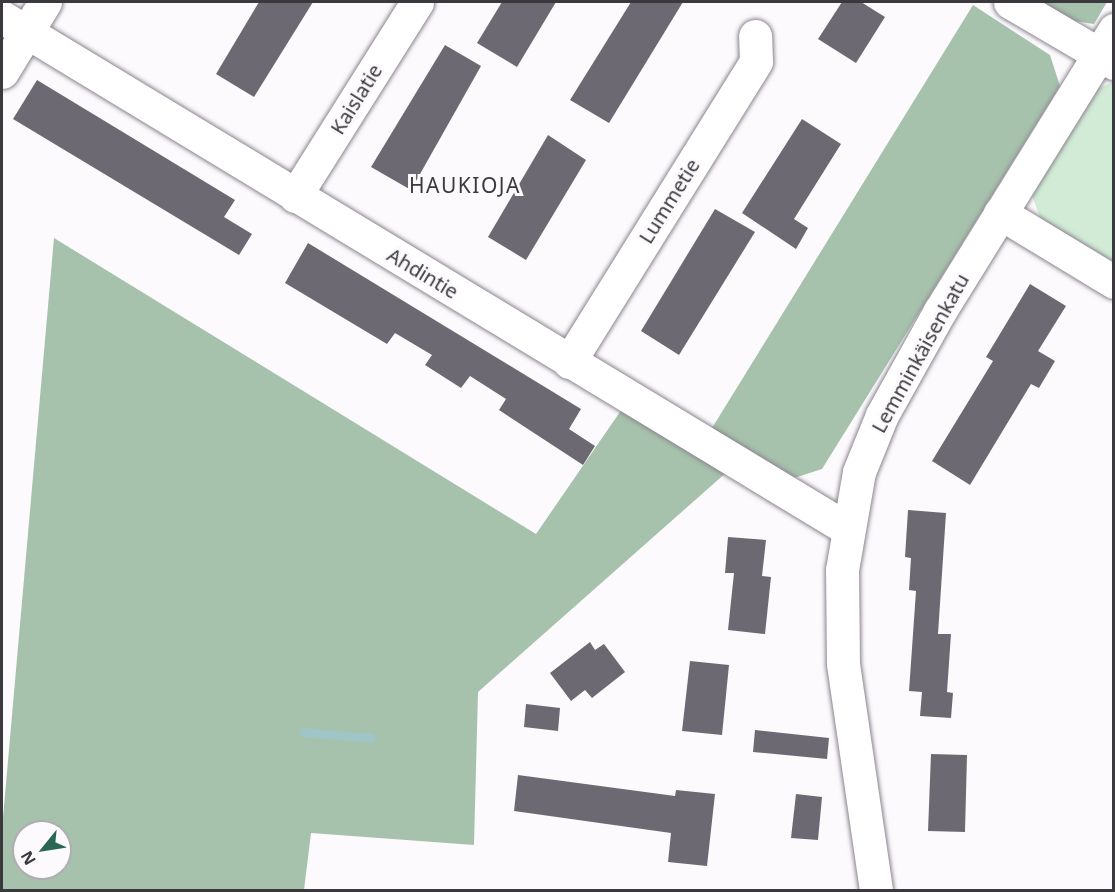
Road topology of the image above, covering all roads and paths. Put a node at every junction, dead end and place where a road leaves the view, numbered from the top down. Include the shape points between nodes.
1 (45, 2) edge
2 (417, 2) edge
3 (1010, 2) edge
4 (14, 25) edge
5 (755, 36) dead end
6 (1108, 49) edge
7 (2, 72) edge
8 (295, 196) junction
9 (1000, 213) junction
10 (1113, 282) edge
11 (569, 362) junction
12 (846, 528) junction
13 (876, 891) edge

1 - 4 street
2 - 8 street, Kaislatie
3 - 6 street
4 - 7 street
4 - 8 street, Ahdintie
5 - 11 street, Lummetie via 756,61
6 - 9 street, Lemminkäisenkatu
8 - 11 street, Ahdintie
9 - 10 street
9 - 12 street, Lemminkäisenkatu via 882,415 859,472
11 - 12 street, Ahdintie
12 - 13 street, Lemminkäisenkatu via 843,663

